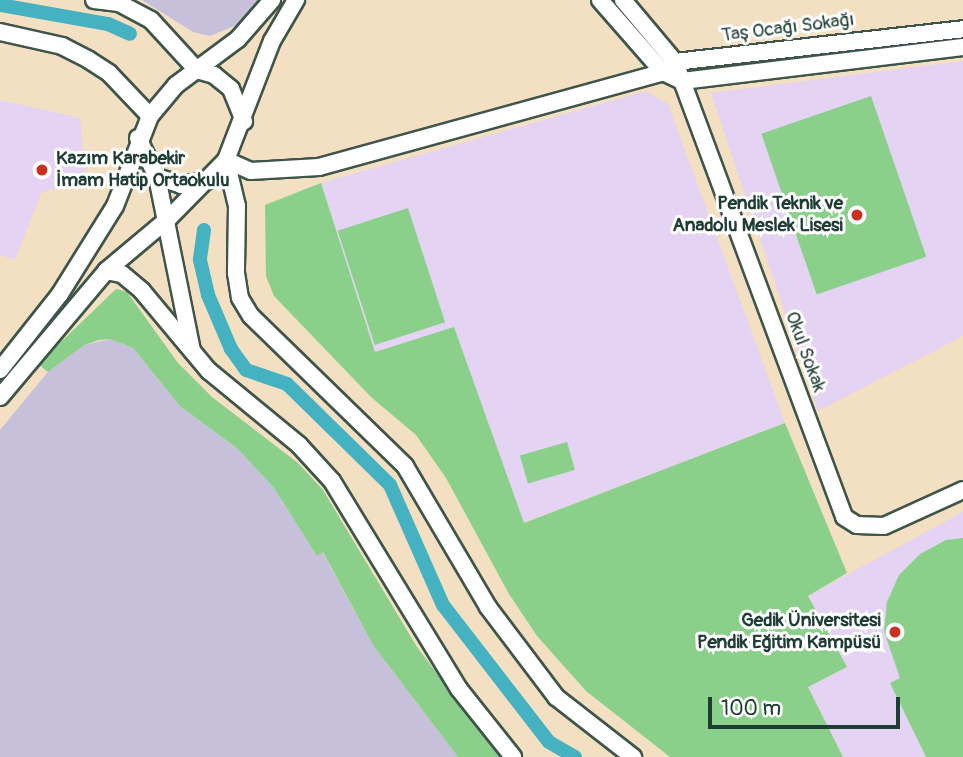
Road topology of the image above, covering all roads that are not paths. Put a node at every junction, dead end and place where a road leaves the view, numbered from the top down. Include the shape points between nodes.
1 (93, 0) edge
2 (272, 0) edge
3 (296, 0) edge
4 (600, 0) edge
5 (623, 0) edge
6 (963, 29) edge
7 (637, 31) junction
8 (0, 32) edge
9 (828, 45) junction
10 (963, 47) edge
11 (831, 62) junction
12 (669, 67) junction
13 (197, 70) junction
14 (682, 81) junction
15 (150, 116) junction
16 (244, 121) junction
17 (138, 138) junction
18 (226, 160) junction
19 (158, 177) junction
20 (207, 181) junction
21 (168, 219) junction
22 (106, 271) junction
23 (192, 352) junction
24 (0, 370) edge
25 (0, 397) edge
26 (963, 490) edge
27 (513, 757) edge
28 (633, 757) edge

1 - 13 street via 119,4 151,20
2 - 13 street via 238,39
3 - 16 street via 272,41
4 - 7 street
5 - 7 street
6 - 9 street, Taş Ocağı Sokağı
7 - 12 street
8 - 15 street via 62,46 89,60 109,73
9 - 11 street
9 - 12 street, Taş Ocağı Sokağı
10 - 11 street
11 - 14 street
12 - 14 street
12 - 18 street, Taş Ocağı Sokağı via 319,167 251,171
13 - 15 street via 170,91
13 - 16 street via 214,75 231,89
14 - 26 street, Okul Sokak via 844,517 857,525 884,526
15 - 17 street
16 - 18 street
17 - 19 street
17 - 24 street via 115,206 60,294
18 - 20 street
18 - 28 street via 237,206 240,298 251,316 405,466 488,607 556,696
19 - 20 street via 181,185
19 - 21 street
20 - 21 street
21 - 22 street
21 - 23 street
22 - 23 street via 122,274 142,291
22 - 25 street
23 - 27 street via 226,387 299,444 332,481 459,689

